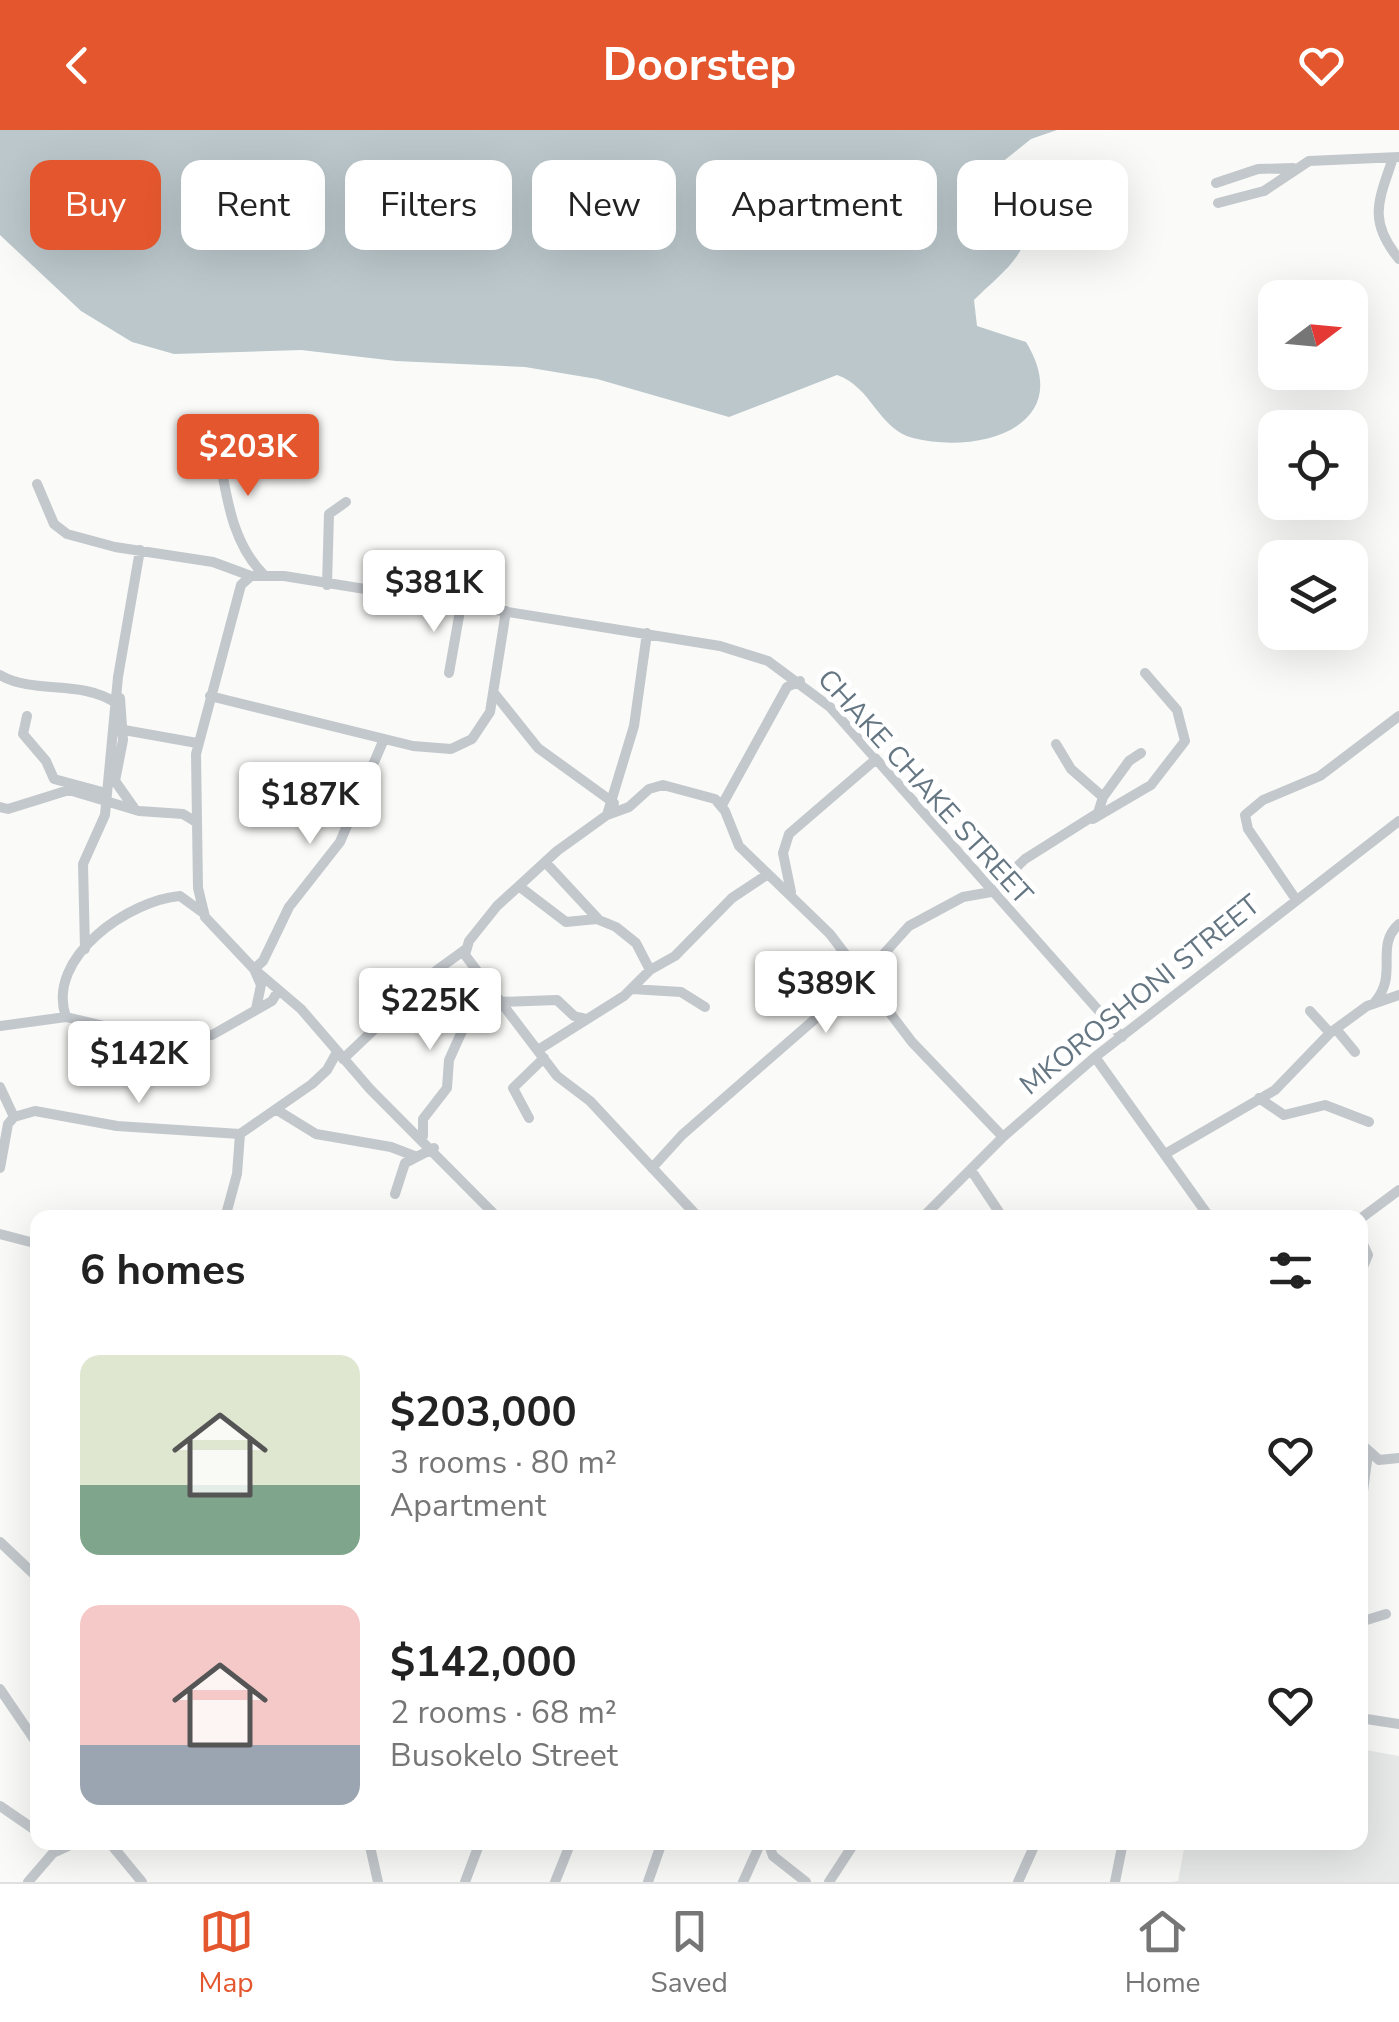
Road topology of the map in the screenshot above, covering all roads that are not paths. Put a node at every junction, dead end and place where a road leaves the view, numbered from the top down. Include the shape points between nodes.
1 (1396, 158) edge
2 (1294, 168) junction
3 (1216, 183) dead end
4 (1218, 203) dead end
5 (1399, 259) edge
6 (215, 436) dead end
7 (37, 484) dead end
8 (346, 502) dead end
9 (140, 550) junction
10 (258, 575) junction
11 (327, 585) junction
12 (461, 605) junction
13 (506, 611) junction
14 (648, 633) junction
15 (449, 674) dead end
16 (1145, 674) dead end
17 (0, 675) edge
18 (800, 681) junction
19 (117, 684) junction
20 (494, 693) junction
21 (210, 696) junction
22 (116, 703) junction
23 (28, 716) dead end
24 (1399, 716) edge
25 (124, 730) junction
26 (384, 738) junction
27 (198, 743) junction
28 (1056, 744) dead end
29 (1141, 753) dead end
30 (875, 760) junction
31 (72, 789) junction
32 (195, 794) junction
33 (1102, 797) junction
34 (106, 798) junction
35 (614, 802) junction
36 (722, 805) junction
37 (0, 807) edge
38 (139, 812) junction
39 (173, 813) junction
40 (607, 815) junction
41 (1092, 819) junction
42 (1399, 821) edge
43 (196, 822) junction
44 (548, 864) junction
45 (768, 874) junction
46 (520, 887) junction
47 (792, 892) junction
48 (992, 892) junction
49 (1296, 898) junction
50 (206, 916) junction
51 (598, 919) junction
52 (1399, 924) edge
53 (84, 949) junction
54 (466, 949) junction
55 (254, 969) junction
56 (650, 970) junction
57 (1390, 977) junction
58 (862, 978) junction
59 (484, 985) junction
60 (631, 989) junction
61 (278, 990) junction
62 (1399, 991) edge
63 (1374, 1002) junction
64 (500, 1004) junction
65 (705, 1006) dead end
66 (256, 1009) junction
67 (480, 1009) junction
68 (1310, 1011) dead end
69 (66, 1017) junction
70 (587, 1020) junction
71 (0, 1026) edge
72 (1328, 1032) junction
73 (1122, 1037) junction
74 (1355, 1052) dead end
75 (541, 1054) junction
76 (340, 1055) junction
77 (1095, 1057) junction
78 (0, 1088) edge
79 (1259, 1098) junction
80 (277, 1110) junction
81 (14, 1117) junction
82 (530, 1118) dead end
83 (1368, 1122) dead end
84 (240, 1134) junction
85 (1003, 1136) junction
86 (430, 1144) junction
87 (1164, 1154) junction
88 (418, 1157) junction
89 (0, 1168) edge
90 (652, 1168) junction
91 (971, 1170) junction
92 (1399, 1190) edge
93 (395, 1194) dead end
94 (227, 1210) edge
95 (491, 1210) edge
96 (691, 1210) edge
97 (930, 1210) edge
98 (998, 1210) edge
99 (1202, 1210) edge
100 (1368, 1214) edge
101 (0, 1234) edge
102 (30, 1242) edge
103 (1368, 1453) edge
104 (1399, 1458) edge
105 (0, 1542) edge
106 (30, 1570) edge
107 (1386, 1614) dead end
108 (1368, 1620) edge
109 (0, 1689) edge
110 (1368, 1719) edge
111 (1399, 1724) edge
112 (30, 1733) edge
113 (0, 1806) edge
114 (30, 1827) edge
115 (54, 1850) edge
116 (115, 1850) edge
117 (371, 1850) edge
118 (477, 1850) edge
119 (568, 1850) edge
120 (659, 1850) edge
121 (761, 1850) edge
122 (770, 1850) edge
123 (850, 1850) edge
124 (1032, 1850) edge
125 (1121, 1850) edge
126 (138, 1879) edge
127 (33, 1880) edge
128 (378, 1882) edge
129 (465, 1882) edge
130 (555, 1882) edge
131 (648, 1882) edge
132 (743, 1882) edge
133 (806, 1882) edge
134 (829, 1882) edge
135 (1018, 1882) edge
136 (1115, 1882) edge

1 - 2 street via 1320,159
1 - 5 street via 1376,210
2 - 3 street
2 - 4 street via 1264,191
6 - 10 street via 236,530
7 - 9 street, CHAKE CHAKE STREET via 58,530
8 - 11 street via 329,514
9 - 10 street, CHAKE CHAKE STREET
9 - 19 street
10 - 11 street, CHAKE CHAKE STREET
10 - 21 street via 238,592
11 - 12 street, CHAKE CHAKE STREET
12 - 13 street, CHAKE CHAKE STREET
12 - 15 street
13 - 14 street, CHAKE CHAKE STREET
13 - 20 street
14 - 18 street, CHAKE CHAKE STREET via 745,651
14 - 35 street
16 - 41 street via 1178,710 1185,741 1144,790
17 - 22 street via 14,683 95,690
18 - 30 street, CHAKE CHAKE STREET
18 - 36 street via 786,690
19 - 22 street
19 - 25 street
20 - 26 street via 484,726 464,746 435,750
20 - 35 street via 538,748
21 - 26 street
21 - 27 street
22 - 34 street
23 - 31 street via 23,734 54,780
24 - 49 street via 1314,780 1253,806 1244,817
25 - 27 street
25 - 38 street via 115,781
26 - 55 street via 354,818 289,907
27 - 32 street
28 - 33 street
29 - 33 street
30 - 47 street via 788,834 784,853
30 - 48 street, CHAKE CHAKE STREET
31 - 34 street
31 - 37 street
32 - 39 street
32 - 43 street
33 - 41 street
34 - 38 street
34 - 53 street via 104,821 82,864
35 - 40 street
36 - 40 street via 663,785
36 - 45 street via 732,837
38 - 39 street
39 - 43 street
40 - 44 street
41 - 48 street via 1024,859
42 - 49 street, MKOROSHONI STREET
43 - 50 street
44 - 46 street
44 - 51 street
45 - 47 street
45 - 56 street
46 - 51 street via 566,922
46 - 54 street
47 - 58 street
48 - 58 street via 964,896 921,917
48 - 73 street, CHAKE CHAKE STREET
49 - 73 street, MKOROSHONI STREET
50 - 53 street via 184,897 154,899 116,918
50 - 55 street
51 - 56 street via 636,943
52 - 57 street via 1388,938
53 - 69 street via 65,988
54 - 59 street
54 - 76 street
55 - 61 street
55 - 66 street via 261,985
56 - 60 street
57 - 62 street
57 - 63 street
58 - 85 street via 912,1042
58 - 90 street
59 - 64 street
59 - 67 street
60 - 65 street via 682,992
60 - 70 street
61 - 66 street
61 - 76 street
62 - 63 street
63 - 72 street
64 - 67 street
64 - 70 street via 554,1000
64 - 75 street
66 - 69 street via 226,1031 205,1036
67 - 86 street via 449,1060 447,1088 423,1120
68 - 72 street
69 - 71 street
70 - 75 street
72 - 74 street
72 - 79 street via 1283,1084
73 - 77 street, MKOROSHONI STREET
75 - 82 street via 513,1088
75 - 90 street
76 - 80 street
76 - 86 street
77 - 85 street, MKOROSHONI STREET
77 - 87 street
78 - 81 street
79 - 83 street via 1286,1116 1325,1105
79 - 87 street
80 - 84 street
80 - 88 street via 316,1134
81 - 84 street via 35,1112 118,1126
81 - 89 street
84 - 94 street
85 - 91 street, MKOROSHONI STREET
86 - 88 street
86 - 95 street
87 - 99 street
88 - 93 street via 400,1172
90 - 96 street
91 - 97 street, MKOROSHONI STREET
91 - 98 street
92 - 100 street
101 - 102 street
103 - 104 street via 1379,1460
105 - 106 street
107 - 108 street
109 - 112 street
110 - 111 street
113 - 114 street
115 - 127 street
116 - 126 street
117 - 128 street
118 - 129 street
119 - 130 street
120 - 131 street
121 - 132 street
122 - 133 street
123 - 134 street
124 - 135 street
125 - 136 street

